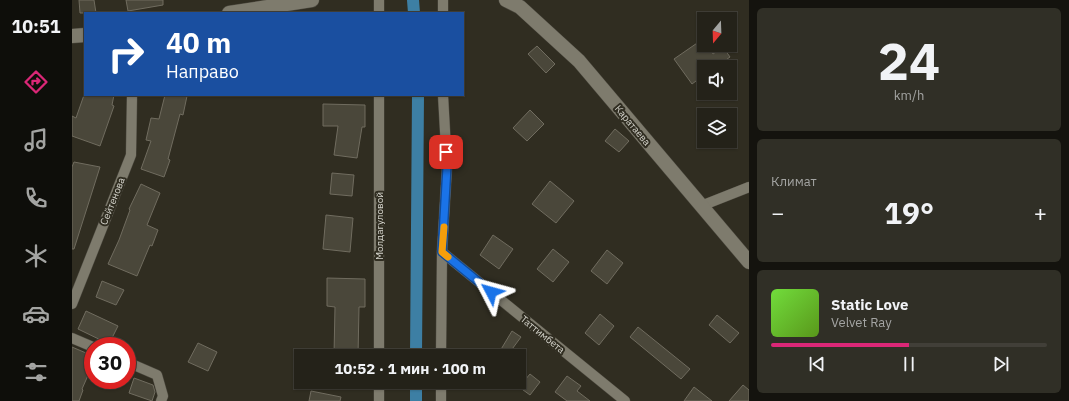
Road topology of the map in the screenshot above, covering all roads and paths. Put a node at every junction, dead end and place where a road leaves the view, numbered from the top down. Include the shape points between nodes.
1 (312, 0) edge
2 (379, 0) edge
3 (443, 0) edge
4 (506, 0) edge
5 (279, 3) edge
6 (234, 12) edge
7 (379, 12) edge
8 (443, 12) edge
9 (84, 35) edge
10 (72, 36) edge
11 (132, 96) edge
12 (379, 96) edge
13 (443, 96) edge
14 (749, 187) edge
15 (701, 206) junction
16 (442, 252) junction
17 (749, 262) edge
18 (76, 281) edge
19 (72, 304) edge
20 (72, 338) edge
21 (84, 343) edge
22 (379, 349) edge
23 (441, 349) edge
24 (136, 366) edge
25 (379, 389) edge
26 (441, 389) edge
27 (161, 401) edge
28 (379, 401) edge
29 (441, 401) edge
30 (625, 401) edge

1 - 5 street
2 - 7 street
3 - 8 street
4 - 15 street, Каратаева via 520,8 579,62
5 - 6 street
9 - 10 street
11 - 18 street, Сейтенова via 131,154
12 - 22 street, Молдагуловой
13 - 16 street via 447,167
14 - 15 street
15 - 17 street, Каратаева
16 - 23 street
16 - 30 street, Таттимбета
18 - 19 street, Сейтенова
20 - 21 street
24 - 27 street via 157,374 163,396
25 - 28 street
26 - 29 street

